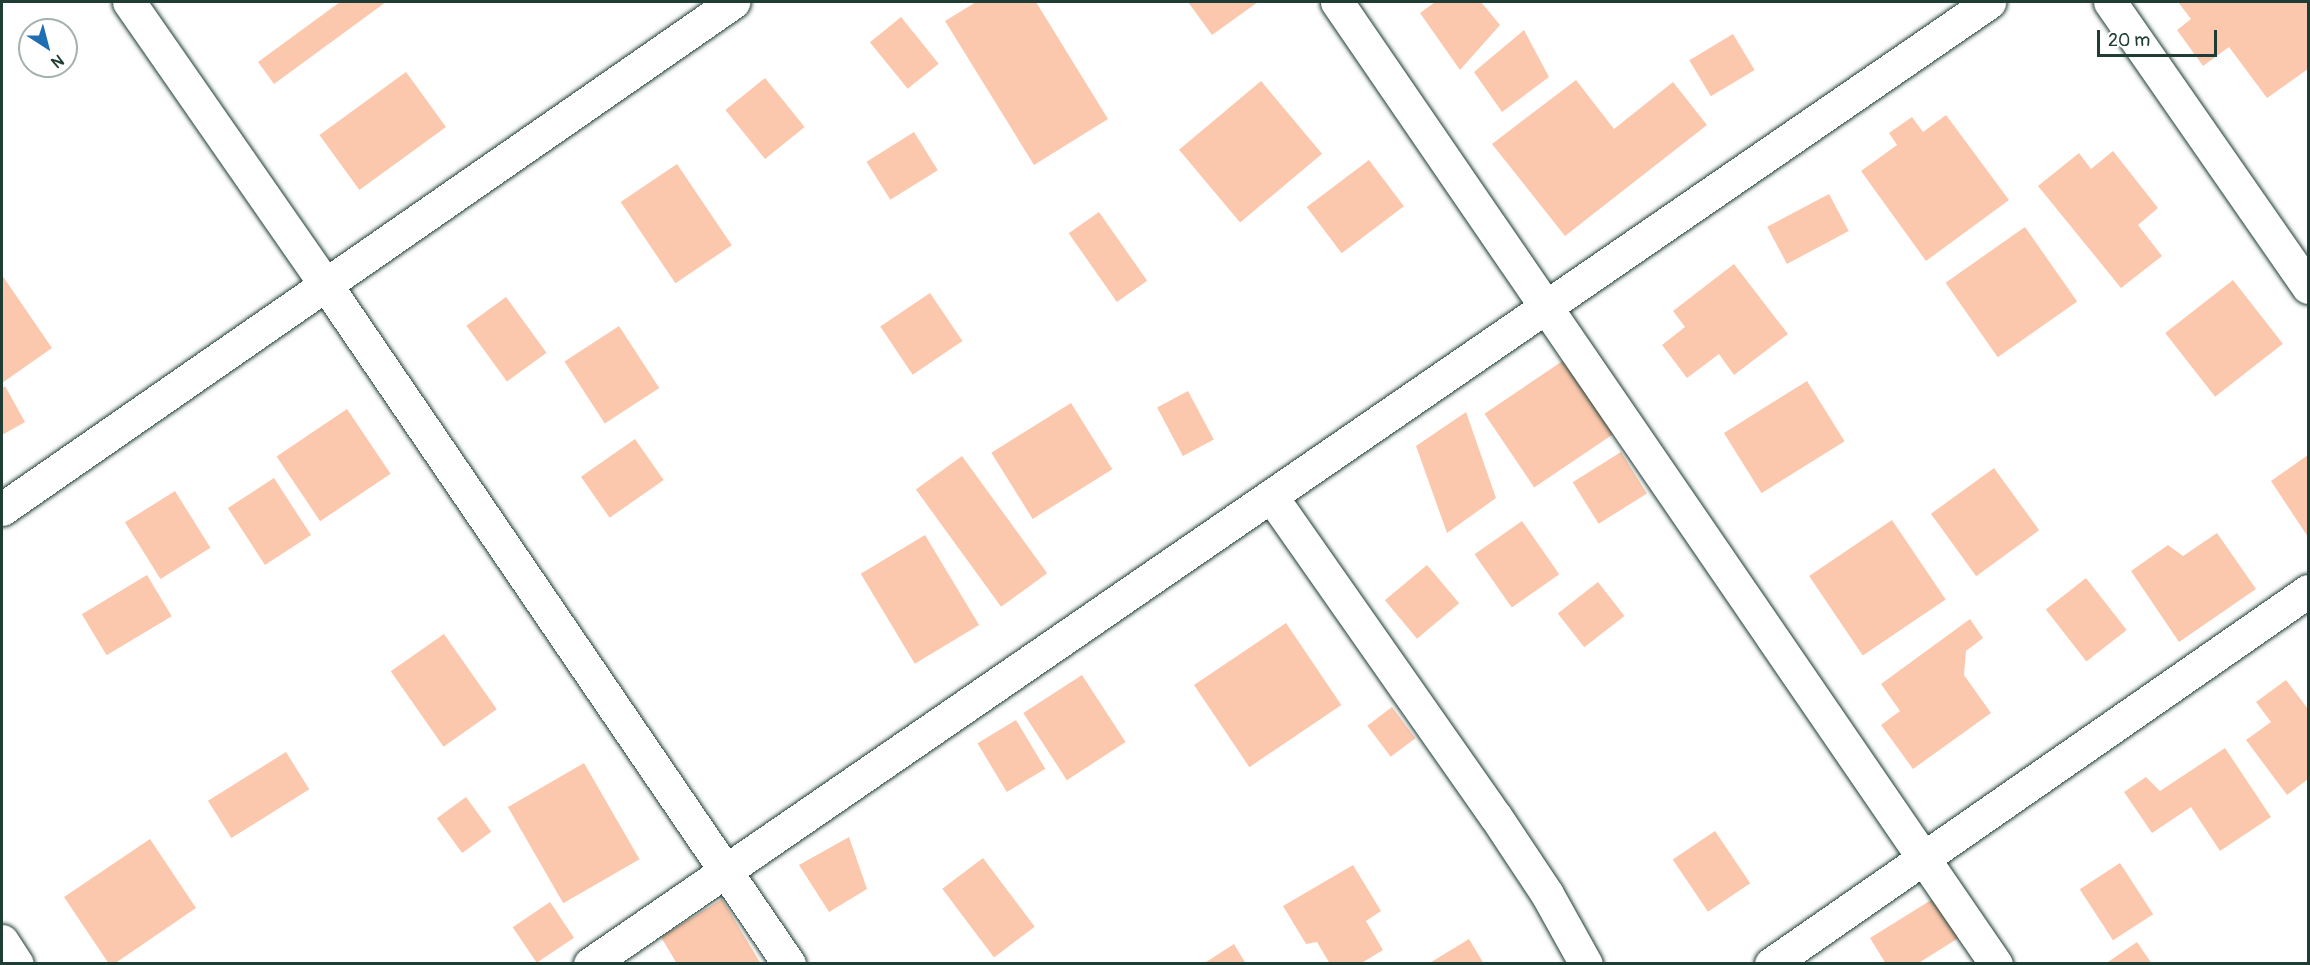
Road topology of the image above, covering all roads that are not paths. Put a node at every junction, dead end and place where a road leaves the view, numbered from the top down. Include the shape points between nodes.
1 (129, 2) edge
2 (733, 2) edge
3 (1337, 2) edge
4 (1989, 2) edge
5 (2110, 2) edge
6 (326, 285) junction
7 (2308, 287) edge
8 (1544, 308) junction
9 (1271, 496) junction
10 (2, 509) edge
11 (2308, 591) edge
12 (1925, 857) junction
13 (725, 871) junction
14 (2, 941) edge
15 (18, 963) edge
16 (590, 963) edge
17 (789, 963) edge
18 (1586, 963) edge
19 (1771, 963) edge
20 (1996, 963) edge

1 - 6 street
2 - 6 street
3 - 8 street
4 - 8 street
5 - 7 street
6 - 10 street
6 - 13 street
8 - 9 street
8 - 12 street
9 - 13 street
9 - 18 street via 1496,817 1547,894
11 - 12 street
12 - 19 street
12 - 20 street
13 - 16 street
13 - 17 street
14 - 15 street

